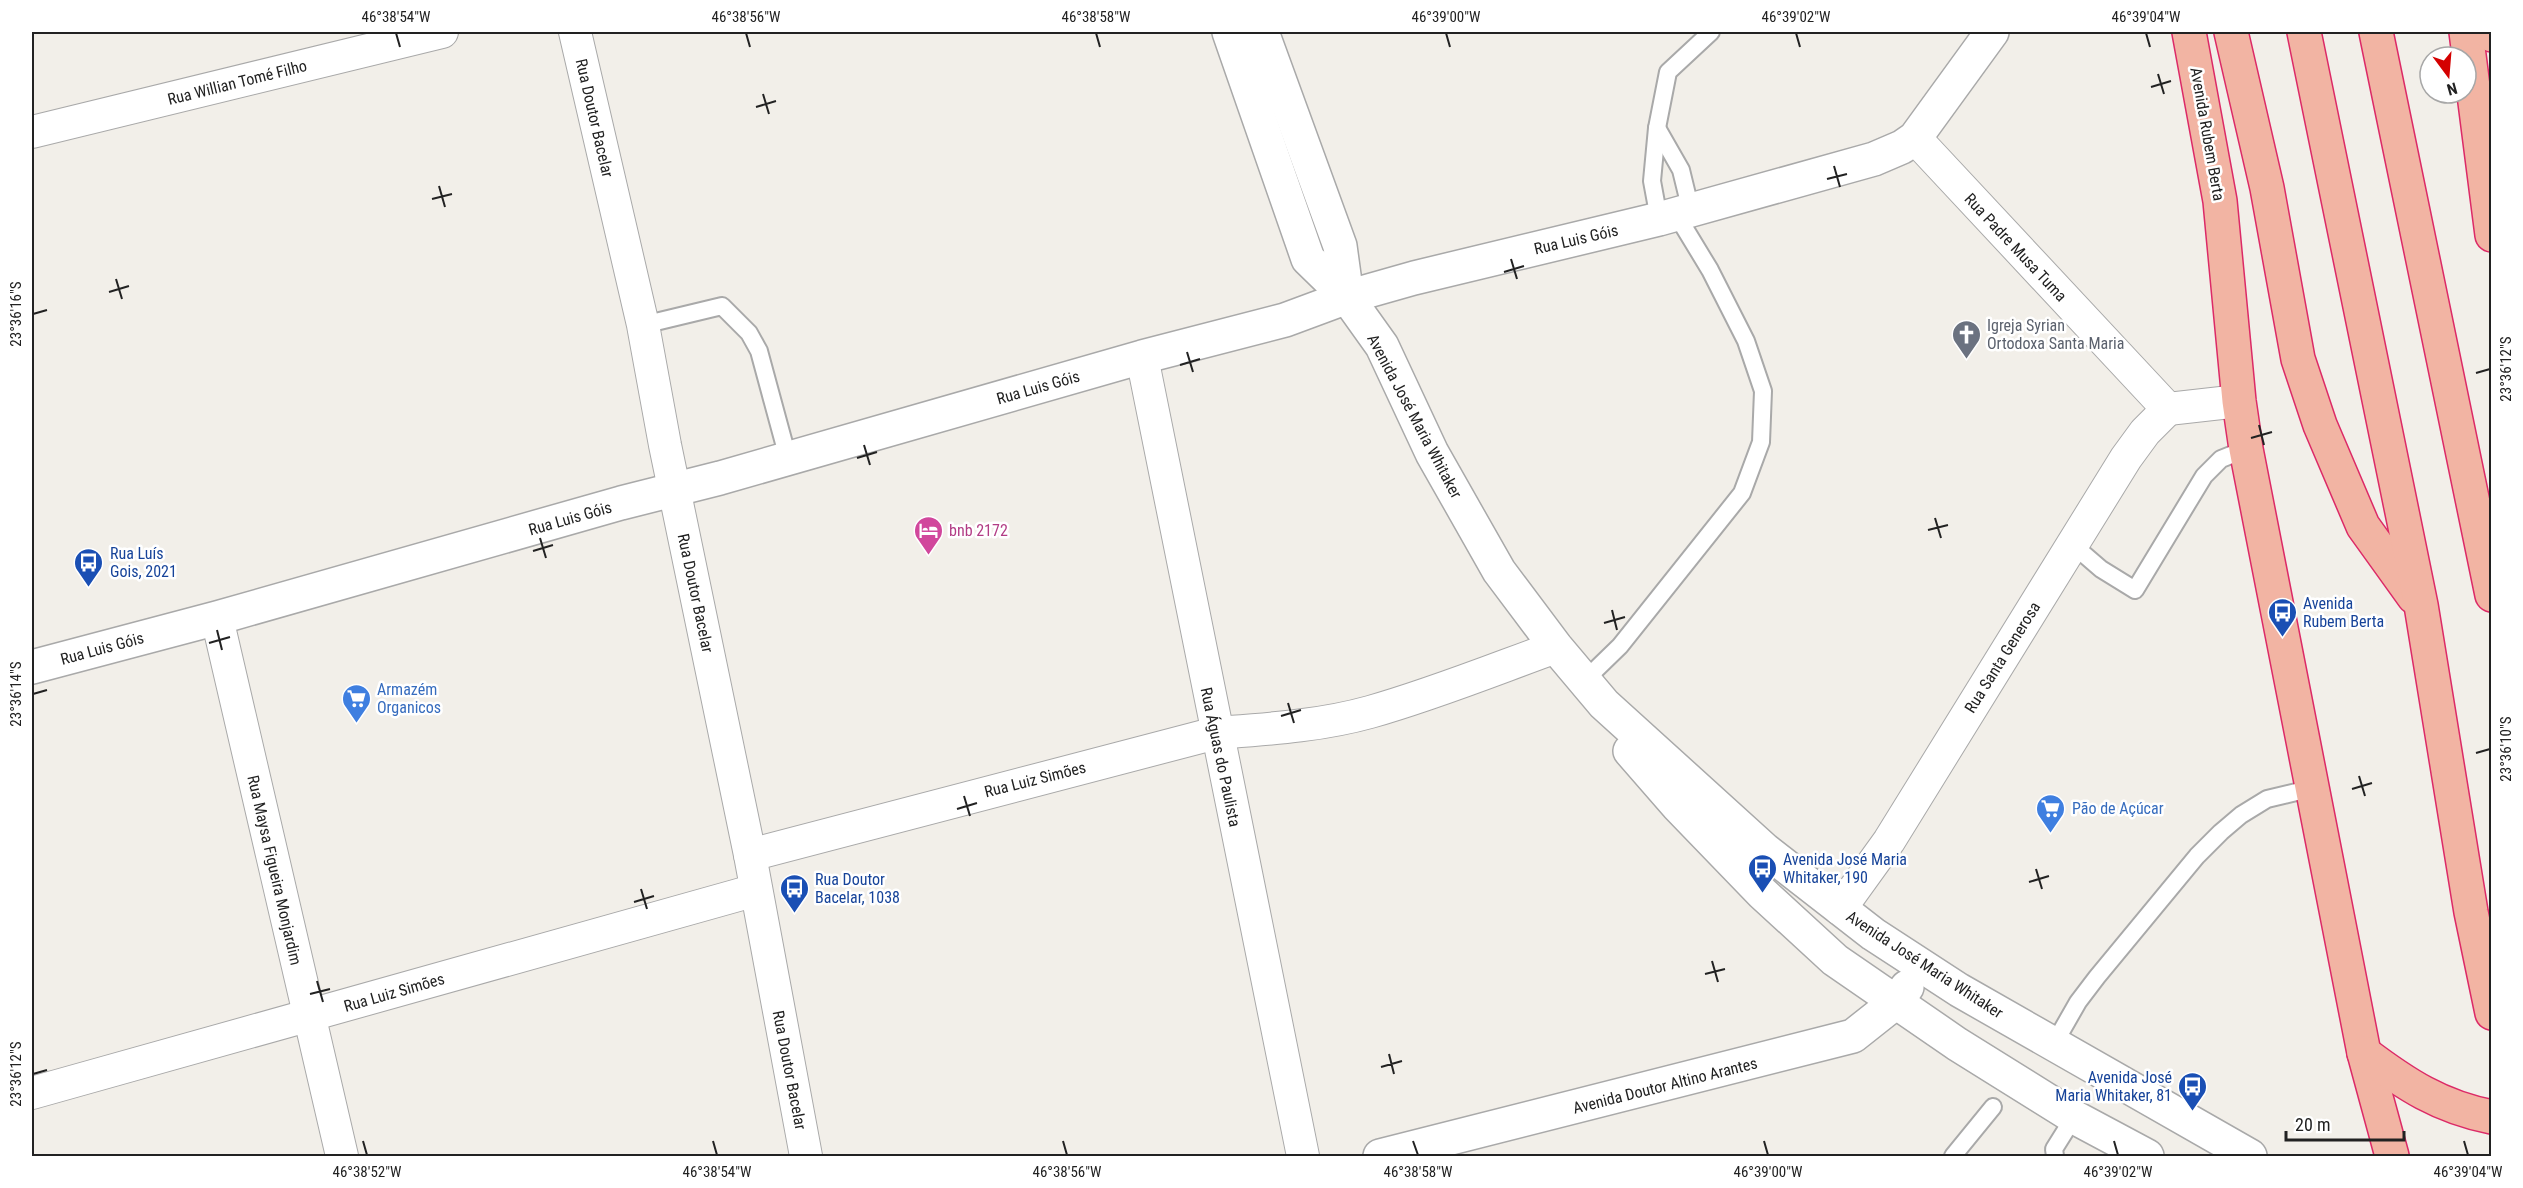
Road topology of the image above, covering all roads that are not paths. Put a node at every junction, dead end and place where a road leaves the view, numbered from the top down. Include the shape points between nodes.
1 (441, 32) edge
2 (575, 32) edge
3 (1229, 32) edge
4 (1262, 32) edge
5 (1711, 32) edge
6 (1992, 32) edge
7 (2189, 32) edge
8 (2231, 32) edge
9 (2304, 32) edge
10 (2376, 32) edge
11 (2466, 32) edge
12 (1657, 128) junction
13 (32, 132) edge
14 (1915, 138) junction
15 (1675, 215) junction
16 (2492, 235) edge
17 (1347, 297) junction
18 (643, 325) junction
19 (1142, 357) junction
20 (2239, 401) junction
21 (2168, 409) junction
22 (2246, 449) junction
23 (788, 458) junction
24 (674, 489) junction
25 (2072, 544) junction
26 (2492, 595) edge
27 (2421, 605) junction
28 (217, 618) junction
29 (1556, 647) junction
30 (32, 667) edge
31 (1595, 692) junction
32 (1216, 733) junction
33 (2313, 788) junction
34 (750, 855) junction
35 (756, 890) junction
36 (1840, 909) junction
37 (1923, 966) junction
38 (1896, 1002) junction
39 (2492, 1013) edge
40 (309, 1016) junction
41 (2054, 1044) junction
42 (2364, 1053) junction
43 (32, 1093) edge
44 (1993, 1107) dead end
45 (2074, 1117) junction
46 (2492, 1117) edge
47 (342, 1156) edge
48 (806, 1156) edge
49 (1303, 1156) edge
50 (1380, 1156) edge
51 (1953, 1156) edge
52 (2055, 1156) edge
53 (2147, 1156) edge
54 (2250, 1156) edge
55 (2392, 1156) edge

1 - 13 street, Rua Willian Tomé Filho
2 - 18 street, Rua Doutor Bacelar
3 - 17 street via 1308,259
4 - 17 street, Avenida José Maria Whitaker via 1340,246
5 - 12 lane via 1668,72
6 - 14 street, Rua Luis Góis
7 - 20 highway, Avenida Rubem Berta via 2220,201
8 - 27 highway via 2267,188 2298,359 2362,526
9 - 27 highway
10 - 26 highway
11 - 16 highway
12 - 15 lane via 1652,181
12 - 15 lane via 1682,171
14 - 15 street, Rua Luis Góis via 1874,159
14 - 21 street, Rua Padre Musa Tuma
15 - 17 street, Rua Luis Góis
15 - 31 lane via 1710,270 1746,341 1763,391 1761,442 1742,493 1620,646
17 - 19 street, Rua Luis Góis via 1285,320
17 - 29 street, Avenida José Maria Whitaker via 1382,346 1432,453 1499,571
18 - 23 lane via 722,306 749,333 759,351
18 - 24 street, Rua Doutor Bacelar
19 - 23 street, Rua Luis Góis
19 - 32 street, Rua Águas do Paulista
20 - 21 street
20 - 22 highway, Avenida Rubem Berta
21 - 25 street, Rua Santa Generosa via 2126,458
22 - 25 lane via 2221,459 2204,476 2135,590 2094,565
22 - 33 highway, Avenida Rubem Berta
23 - 24 street, Rua Luis Góis
24 - 28 street, Rua Luis Góis
24 - 34 street, Rua Doutor Bacelar
25 - 36 street, Rua Santa Generosa via 1889,842
27 - 39 highway via 2471,912
28 - 30 street, Rua Luis Góis
28 - 40 street, Rua Maysa Figueira Monjardim
29 - 31 street, Avenida José Maria Whitaker
29 - 32 street, Rua Luiz Simões via 1474,679 1369,712 1294,727
31 - 36 street, Avenida José Maria Whitaker via 1765,850
31 - 38 street, Avenida José Maria Whitaker via 1632,756 1739,869 1835,960
32 - 34 street, Rua Luiz Simões
32 - 49 street, Rua Águas do Paulista
33 - 41 lane via 2267,799 2221,832 2097,977
33 - 42 highway, Avenida Rubem Berta
34 - 35 street, Rua Doutor Bacelar
35 - 40 street, Rua Luiz Simões
35 - 48 street, Rua Doutor Bacelar
36 - 37 street, Avenida José Maria Whitaker
37 - 38 street, Avenida Doutor Altino Arantes
37 - 41 street, Avenida José Maria Whitaker
38 - 45 street, Avenida José Maria Whitaker
38 - 50 street, Avenida Doutor Altino Arantes via 1853,1036
40 - 43 street, Rua Luiz Simões
40 - 47 street, Rua Maysa Figueira Monjardim
41 - 54 street, Avenida José Maria Whitaker
42 - 46 highway via 2434,1099 2464,1112
42 - 55 highway, Avenida Rubem Berta
44 - 51 lane
45 - 52 lane via 2054,1149
45 - 53 street, Avenida José Maria Whitaker

